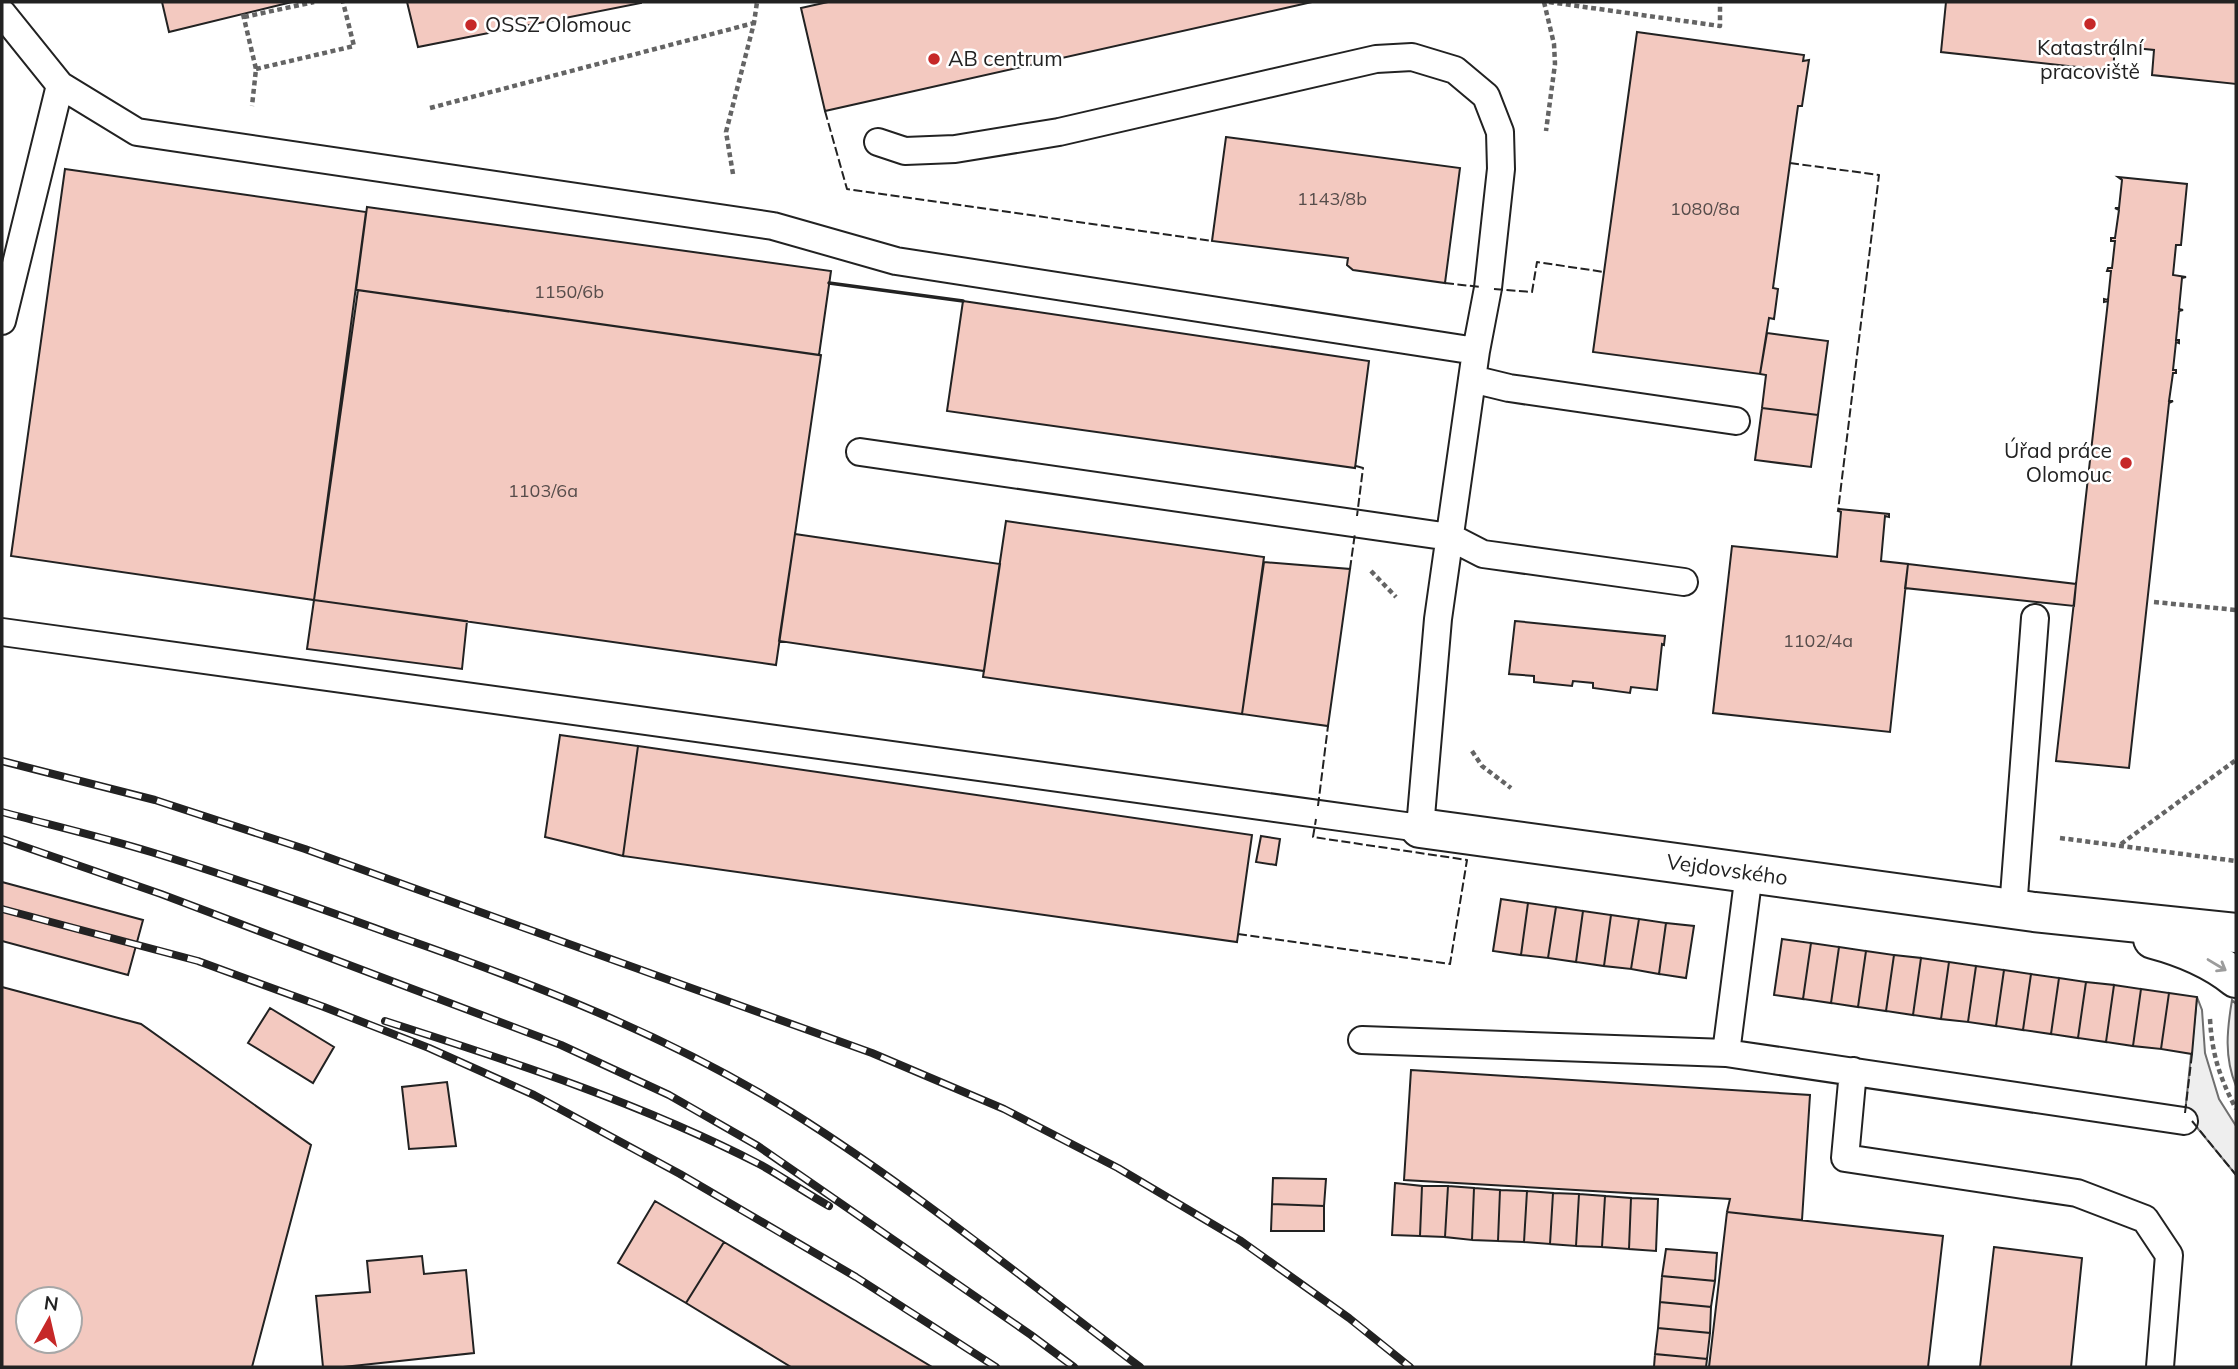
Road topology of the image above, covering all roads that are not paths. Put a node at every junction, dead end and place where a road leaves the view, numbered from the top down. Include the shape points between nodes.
1 (2, 13) edge
2 (60, 85) junction
3 (878, 142) dead end
4 (2, 321) edge
5 (1476, 351) junction
6 (1472, 379) junction
7 (1736, 421) dead end
8 (860, 452) dead end
9 (1450, 537) junction
10 (1684, 582) dead end
11 (2035, 618) dead end
12 (2, 632) edge
13 (1420, 828) junction
14 (1749, 873) junction
15 (2024, 911) junction
16 (2236, 933) edge
17 (2236, 978) edge
18 (1362, 1040) dead end
19 (1726, 1052) junction
20 (1853, 1071) junction
21 (2184, 1121) dead end
22 (2160, 1367) edge

1 - 2 lane
2 - 4 lane
2 - 5 lane via 136,132 773,226 896,261
3 - 5 lane via 905,150 955,149 1059,132 1376,59 1412,57 1455,70 1486,96 1500,132 1501,169 1488,288
5 - 6 lane
6 - 7 lane
6 - 9 lane
8 - 9 lane
9 - 10 lane via 1483,554
9 - 13 lane via 1438,619
11 - 15 lane
12 - 13 lane
13 - 14 street, Vejdovského
14 - 15 street, Vejdovského
14 - 19 lane
15 - 16 street, Vejdovského
15 -> 17 street, Vejdovského via 2170,944 2196,953
18 - 19 lane
19 - 20 lane
20 - 21 lane
20 - 22 lane via 1845,1158 2077,1193 2145,1219 2169,1255

